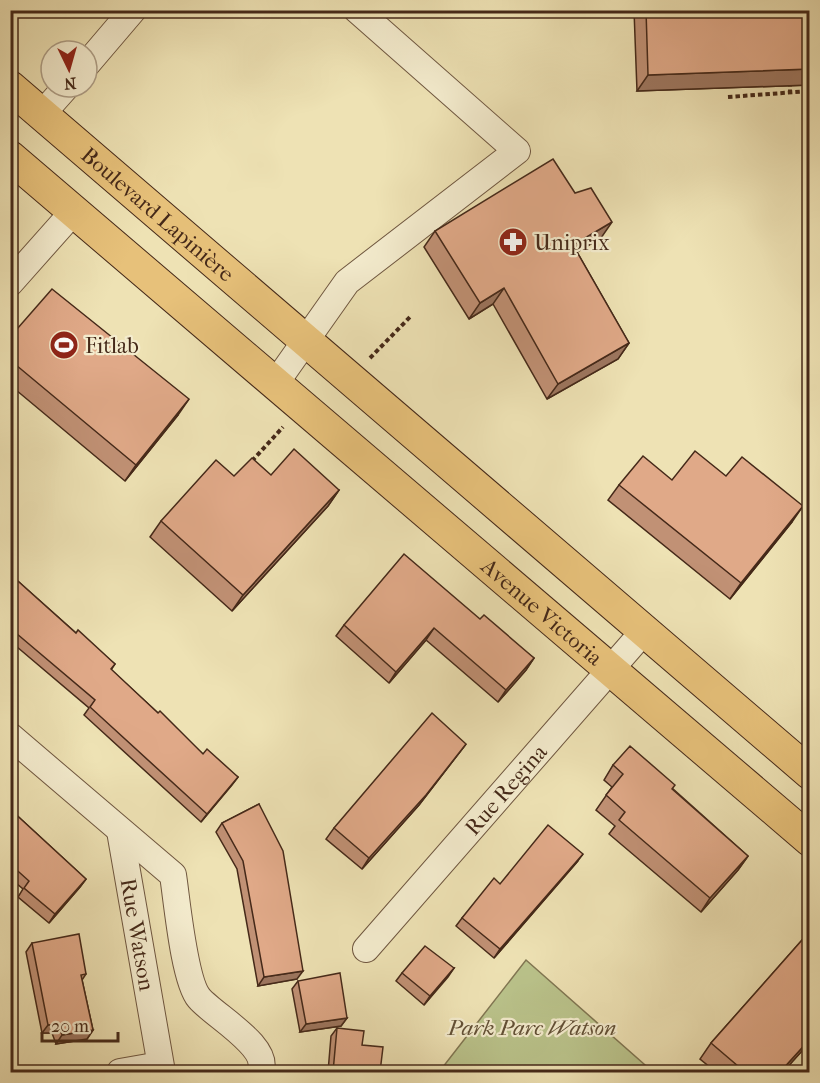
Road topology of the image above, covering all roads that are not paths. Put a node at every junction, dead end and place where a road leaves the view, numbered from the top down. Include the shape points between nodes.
1 (133, 10) edge
2 (357, 10) edge
3 (99, 49) edge
4 (10, 87) edge
5 (55, 99) edge
6 (42, 114) junction
7 (10, 157) edge
8 (74, 211) junction
9 (10, 283) edge
10 (305, 340) junction
11 (275, 384) junction
12 (644, 631) junction
13 (610, 670) junction
14 (10, 736) edge
15 (810, 773) edge
16 (120, 831) junction
17 (810, 840) edge
18 (366, 949) dead end
19 (161, 1069) edge
20 (120, 1072) edge
21 (260, 1072) edge

1 - 3 street
2 - 10 street via 517,150 347,282
4 - 6 main road, Boulevard Lapinière
5 - 6 street
6 - 10 main road, Boulevard Lapinière
7 - 8 main road
8 - 9 street
8 - 11 main road
10 - 11 street
10 - 12 main road
11 - 13 main road, Avenue Victoria
12 - 13 street, Rue Regina
12 - 15 main road
13 - 17 main road, Avenue Victoria
13 - 18 street, Rue Regina
14 - 16 street, Rue Watson
16 - 19 street, Rue Watson
16 - 21 street, Rue Watson via 173,875 189,972 198,996 259,1051 263,1066
19 - 20 street

